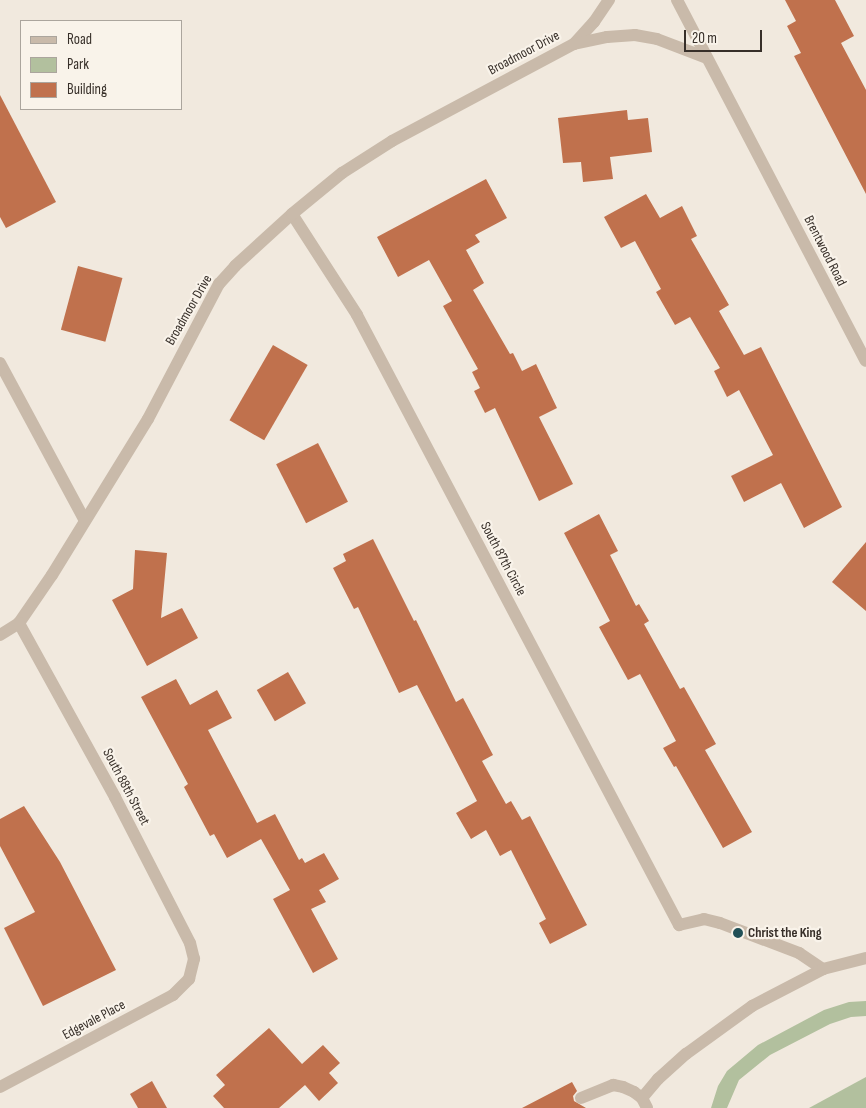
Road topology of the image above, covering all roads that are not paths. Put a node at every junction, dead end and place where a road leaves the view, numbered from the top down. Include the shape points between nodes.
1 (609, 0) edge
2 (677, 0) edge
3 (574, 44) junction
4 (707, 58) junction
5 (292, 214) junction
6 (866, 361) edge
7 (0, 364) edge
8 (84, 519) junction
9 (18, 623) junction
10 (0, 635) edge
11 (866, 958) edge
12 (193, 969) joint
13 (823, 969) junction
14 (0, 1087) edge
15 (581, 1098) dead end
16 (644, 1103) edge

1 - 3 street, Broadmoor Drive
2 - 4 street
3 - 4 street, Broadmoor Drive via 634,35 657,39
3 - 5 street, Broadmoor Drive via 392,141 342,173
4 - 6 street, Brentwood Road
5 - 8 street, Broadmoor Drive via 219,284 148,419
5 - 13 street, South 87th Circle via 357,315 679,924 704,919 720,922 799,953
7 - 8 street
8 - 9 street, Broadmoor Drive via 52,575
9 - 10 street, Broadmoor Drive
9 - 12 street, South 88th Street via 115,797 190,943
11 - 13 street
12 - 14 street, Edgevale Place via 189,979 173,995
13 - 16 street via 752,1006 686,1054 658,1079
15 - 16 street via 614,1086 624,1087

